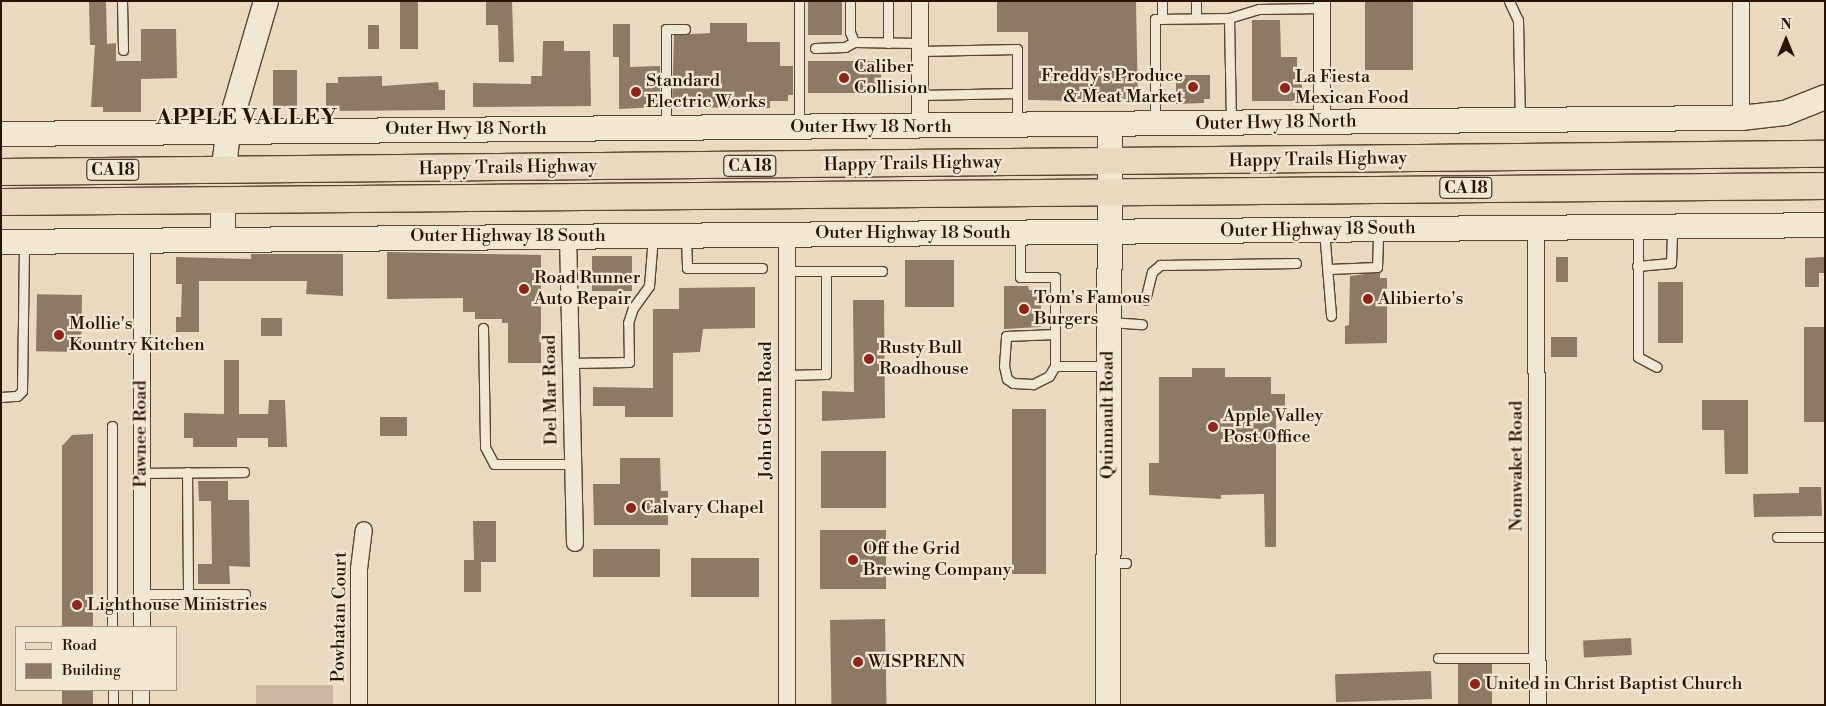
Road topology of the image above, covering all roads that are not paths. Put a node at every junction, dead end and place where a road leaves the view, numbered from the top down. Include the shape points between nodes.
1 (122, 1) edge
2 (266, 1) edge
3 (799, 1) edge
4 (850, 1) edge
5 (888, 1) edge
6 (920, 1) edge
7 (1162, 1) edge
8 (1196, 1) edge
9 (1509, 1) edge
10 (1741, 1) edge
11 (1322, 5) edge
12 (1162, 18) junction
13 (1196, 18) junction
14 (1229, 18) junction
15 (686, 29) dead end
16 (854, 42) junction
17 (888, 43) junction
18 (920, 47) junction
19 (815, 48) dead end
20 (122, 50) dead end
21 (1017, 93) junction
22 (920, 95) junction
23 (1825, 97) edge
24 (1741, 118) junction
25 (1520, 120) junction
26 (1322, 123) junction
27 (1155, 124) junction
28 (1231, 124) junction
29 (1110, 125) junction
30 (920, 126) junction
31 (1017, 126) junction
32 (799, 127) junction
33 (666, 128) junction
34 (228, 131) junction
35 (1, 134) edge
36 (1825, 154) edge
37 (1109, 163) junction
38 (224, 169) junction
39 (392, 169) junction
40 (1, 172) edge
41 (1825, 186) edge
42 (1108, 192) junction
43 (223, 201) junction
44 (1, 202) edge
45 (39, 202) junction
46 (1825, 225) edge
47 (1638, 226) junction
48 (1672, 226) junction
49 (1536, 228) junction
50 (1378, 229) junction
51 (1324, 230) junction
52 (1108, 232) junction
53 (1020, 233) junction
54 (787, 234) junction
55 (568, 235) junction
56 (653, 235) junction
57 (686, 235) junction
58 (223, 238) junction
59 (142, 240) junction
60 (12, 242) edge
61 (1296, 263) dead end
62 (1637, 266) junction
63 (762, 268) dead end
64 (1329, 269) junction
65 (882, 270) dead end
66 (786, 271) junction
67 (826, 271) junction
68 (1145, 300) dead end
69 (1331, 316) dead end
70 (1108, 322) junction
71 (1142, 324) dead end
72 (483, 328) dead end
73 (1055, 334) junction
74 (571, 363) junction
75 (1055, 366) junction
76 (1108, 366) junction
77 (1657, 367) dead end
78 (786, 375) junction
79 (1, 397) edge
80 (112, 426) dead end
81 (573, 464) junction
82 (187, 472) junction
83 (244, 472) dead end
84 (142, 473) junction
85 (364, 530) dead end
86 (1777, 537) dead end
87 (1825, 537) edge
88 (575, 543) dead end
89 (142, 594) junction
90 (188, 594) junction
91 (245, 594) dead end
92 (112, 626) edge
93 (142, 626) edge
94 (1438, 658) dead end
95 (1537, 658) junction
96 (113, 691) edge
97 (141, 691) edge
98 (113, 705) edge
99 (141, 705) edge
100 (359, 705) edge
101 (786, 705) edge
102 (1108, 705) edge
103 (1538, 705) edge

1 - 20 lane
2 - 34 street
3 - 32 lane
4 - 16 lane via 850,32
5 - 17 lane
6 - 18 street
7 - 12 lane
8 - 13 lane
9 - 25 lane via 1518,20
10 - 24 street
11 - 14 lane via 1259,9
11 - 26 street
12 - 13 lane
12 - 27 lane via 1155,18
13 - 14 lane
14 - 28 lane
15 - 33 lane via 666,29
16 - 17 lane
16 - 19 lane via 846,47
17 - 18 lane
18 - 21 lane via 1017,49
18 - 22 street
21 - 22 lane
21 - 31 lane
22 - 30 street
23 - 24 street, Outer Hwy 18 North via 1784,113
24 - 25 street, Outer Hwy 18 North
25 - 26 street, Outer Hwy 18 North
26 - 28 street, Outer Hwy 18 North
27 - 28 street, Outer Hwy 18 North
27 - 29 street, Outer Hwy 18 North
29 - 31 street, Outer Hwy 18 North
29 - 37 street, Quinnault Road
30 - 31 street, Outer Hwy 18 North
30 - 32 street, Outer Hwy 18 North
32 - 33 street, Outer Hwy 18 North
33 - 34 street, Outer Hwy 18 North
34 - 35 street, Outer Hwy 18 North
34 - 38 street
36 - 37 main road, Happy Trails Highway / CA 18
37 - 39 main road, Happy Trails Highway / CA 18
37 - 42 street, Quinnault Road
38 - 39 main road, Happy Trails Highway / CA 18
38 - 40 main road, Happy Trails Highway / CA 18
38 - 45 main road via 206,188 72,190
39 - 43 main road via 368,180 240,183 229,191
41 - 42 main road, Happy Trails Highway / CA 18
42 - 43 main road, Happy Trails Highway / CA 18
42 - 52 street, Quinnault Road
43 - 45 main road, Happy Trails Highway / CA 18
43 - 58 street
44 - 45 main road, Happy Trails Highway / CA 18
46 - 48 street, Outer Highway 18 South
47 - 48 street, Outer Highway 18 South
47 - 49 street, Outer Highway 18 South
47 - 62 lane
48 - 62 lane via 1671,263
49 - 50 street, Outer Highway 18 South
49 - 95 street, Nomwaket Road
50 - 51 street, Outer Highway 18 South
50 - 64 lane via 1377,267
51 - 52 street, Outer Highway 18 South
51 - 64 lane
52 - 53 street, Outer Highway 18 South
52 - 70 street, Quinnault Road
53 - 54 street, Outer Highway 18 South
53 - 73 lane via 1020,277 1054,277
54 - 57 street, Outer Highway 18 South
54 - 66 street, John Glenn Road
55 - 56 street, Outer Highway 18 South
55 - 58 street, Outer Highway 18 South
55 - 74 street, Del Mar Road
56 - 57 street, Outer Highway 18 South
56 - 74 lane via 649,286 633,308 628,323 628,362
57 - 63 lane via 687,268
58 - 59 street, Outer Highway 18 South
59 - 60 street, Outer Highway 18 South
59 - 84 street, Pawnee Road
60 - 79 lane via 22,391 17,396
61 - 68 lane via 1160,265 1152,272
62 - 77 lane via 1638,357
64 - 69 lane
65 - 67 lane
66 - 67 lane
66 - 78 street, John Glenn Road
67 - 78 lane via 826,374
70 - 71 lane
70 - 76 street, Quinnault Road
72 - 81 lane via 485,447 494,464
73 - 75 lane
73 - 75 lane via 1006,336 1004,366 1007,379 1013,383 1034,384 1049,376
74 - 81 street, Del Mar Road
75 - 76 lane
76 - 102 street, Quinnault Road via 1117,563
78 - 101 street, John Glenn Road
80 - 92 lane
81 - 88 street, Del Mar Road
82 - 83 lane
82 - 84 lane
82 - 90 lane
84 - 89 street, Pawnee Road
85 - 100 street, Powhatan Court via 359,569
86 - 87 lane
89 - 90 lane
89 - 93 street, Pawnee Road
90 - 91 lane
94 - 95 lane
95 - 103 street, Nomwaket Road
96 - 98 lane
97 - 99 street

